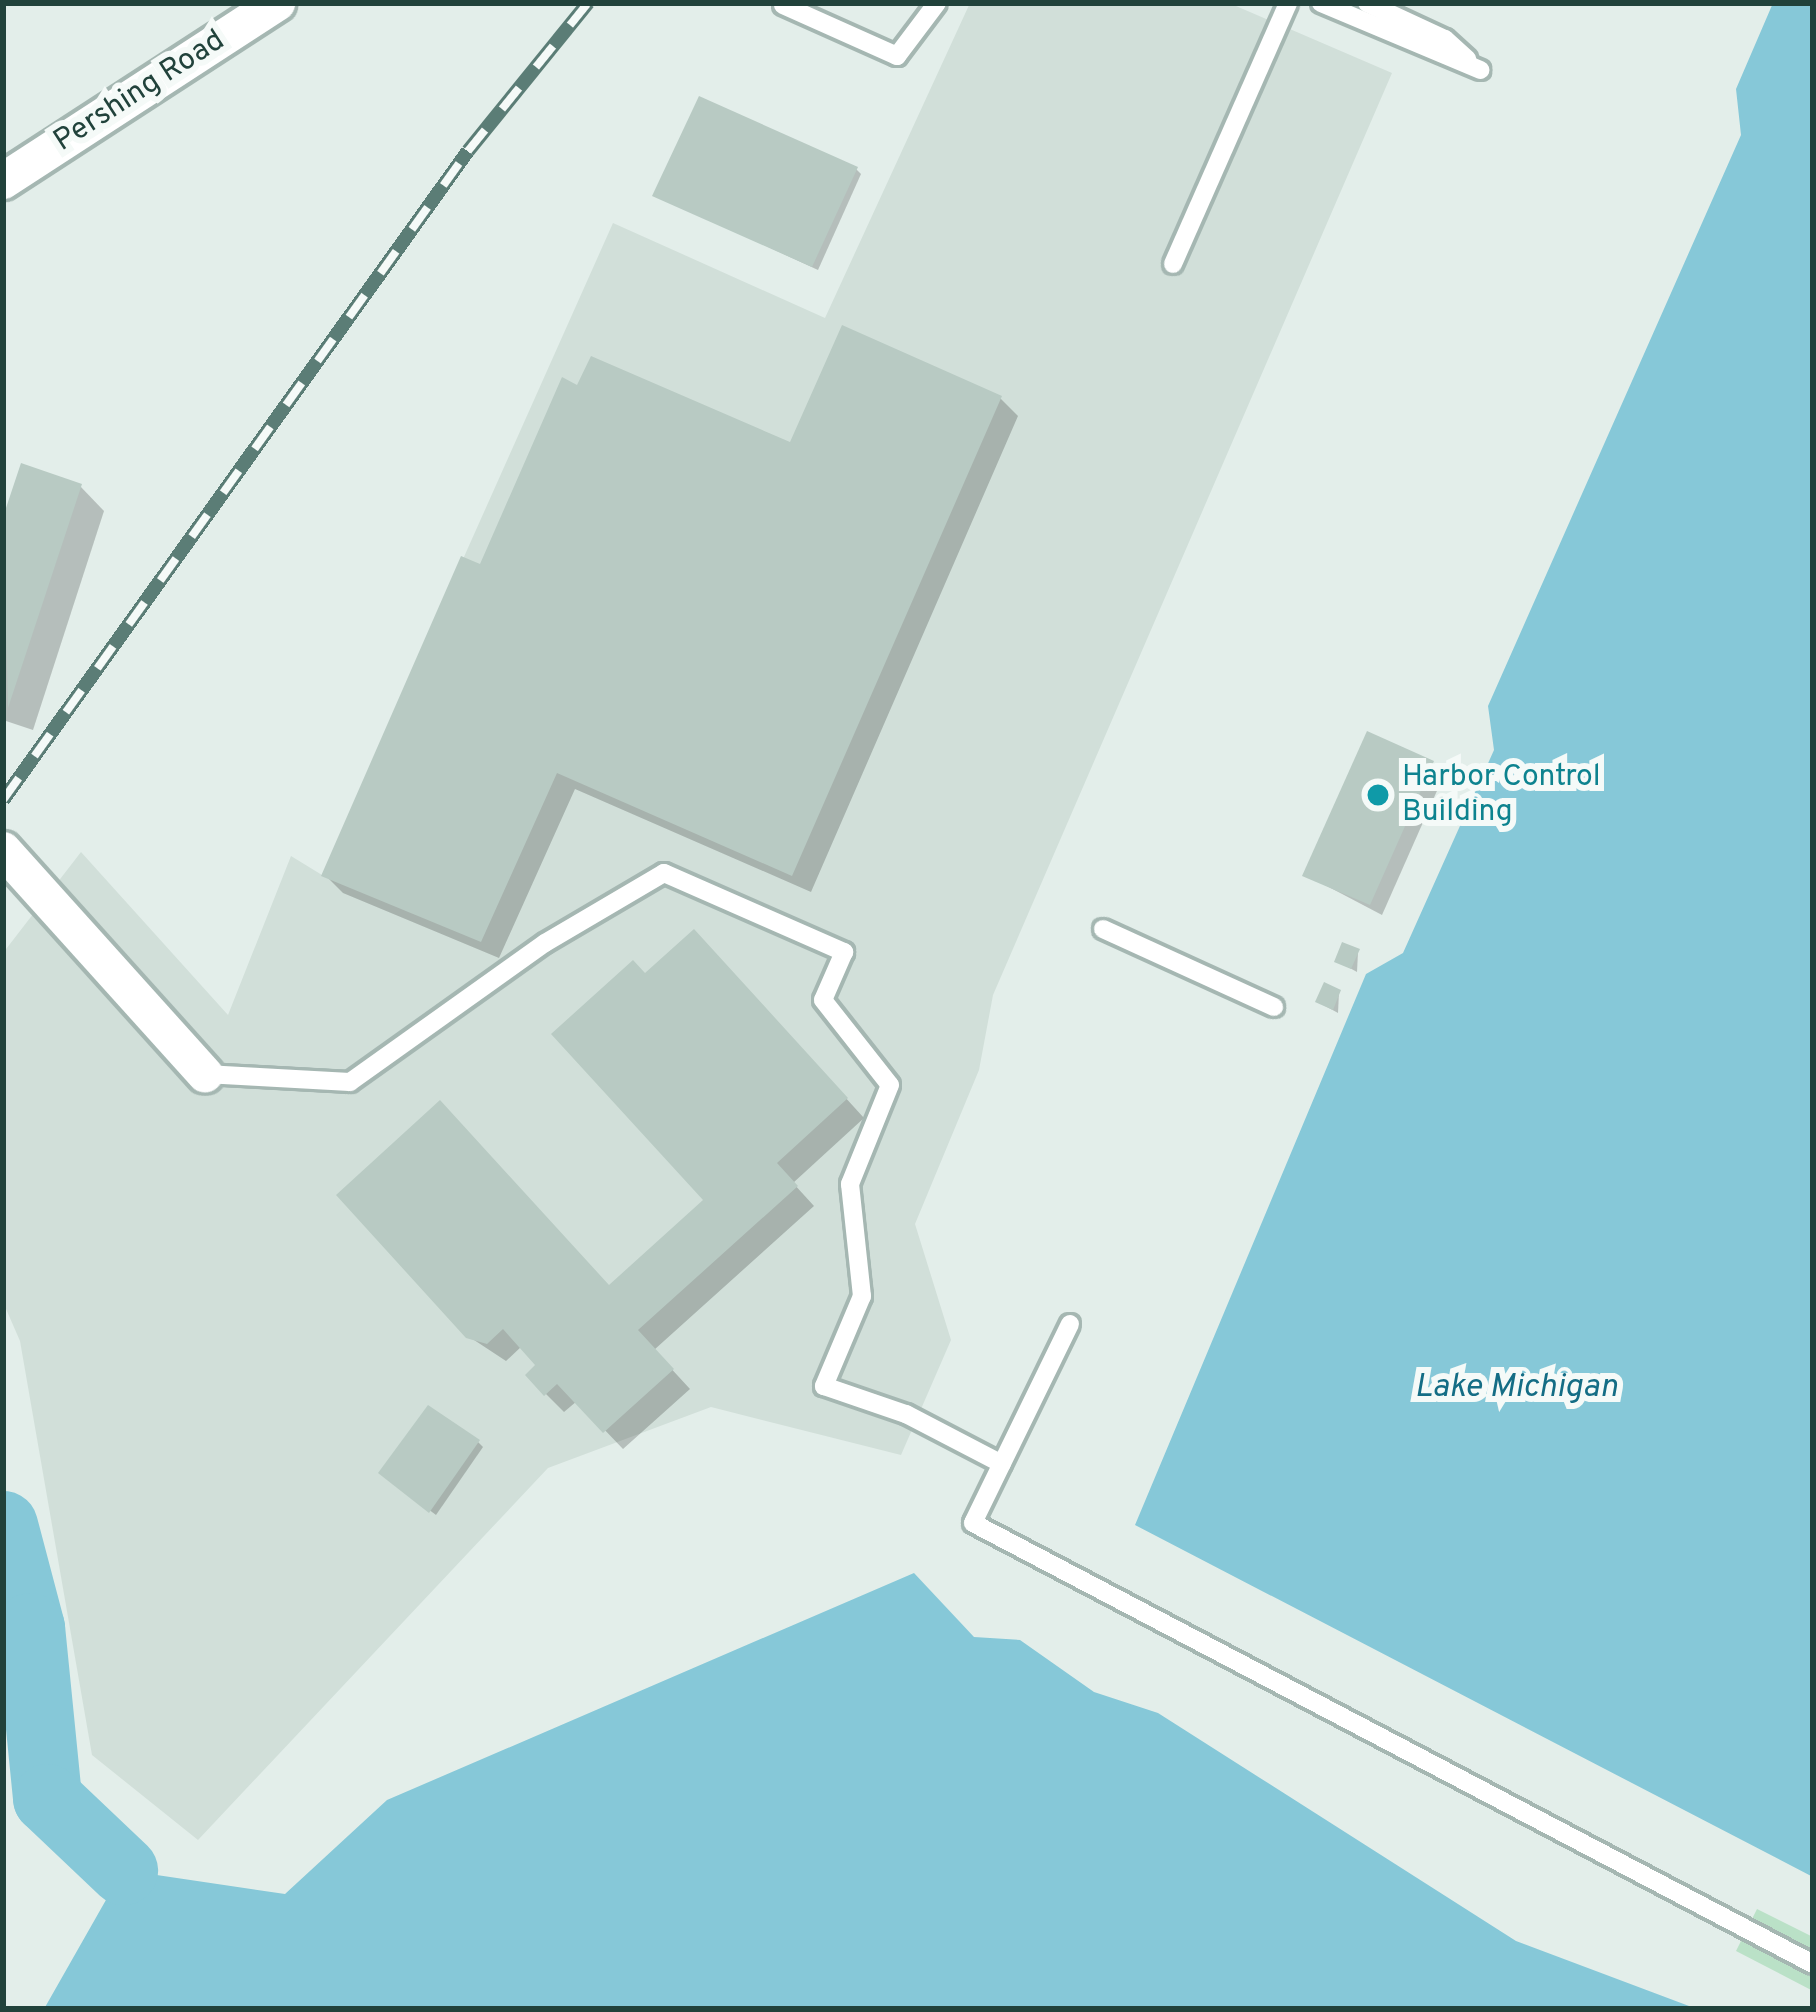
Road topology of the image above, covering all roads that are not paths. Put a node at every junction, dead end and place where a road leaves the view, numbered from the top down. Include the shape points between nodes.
1 (277, 3) edge
2 (938, 3) edge
3 (1288, 3) edge
4 (1321, 3) edge
5 (1367, 3) edge
6 (783, 5) edge
7 (3, 181) edge
8 (1173, 264) dead end
9 (3, 850) edge
10 (1103, 929) dead end
11 (1274, 1007) dead end
12 (205, 1074) joint
13 (1070, 1324) dead end
14 (1002, 1464) junction
15 (1813, 1964) edge

1 - 7 street, Pershing Road
2 - 6 lane via 897,56
3 - 8 lane
4 - 5 lane via 1480,70 1445,39
9 - 12 street
10 - 11 lane
12 - 14 lane via 350,1082 545,943 664,873 844,952 823,1000 890,1085 850,1184 862,1296 824,1386 907,1414
13 - 14 lane
14 - 15 lane via 974,1523

